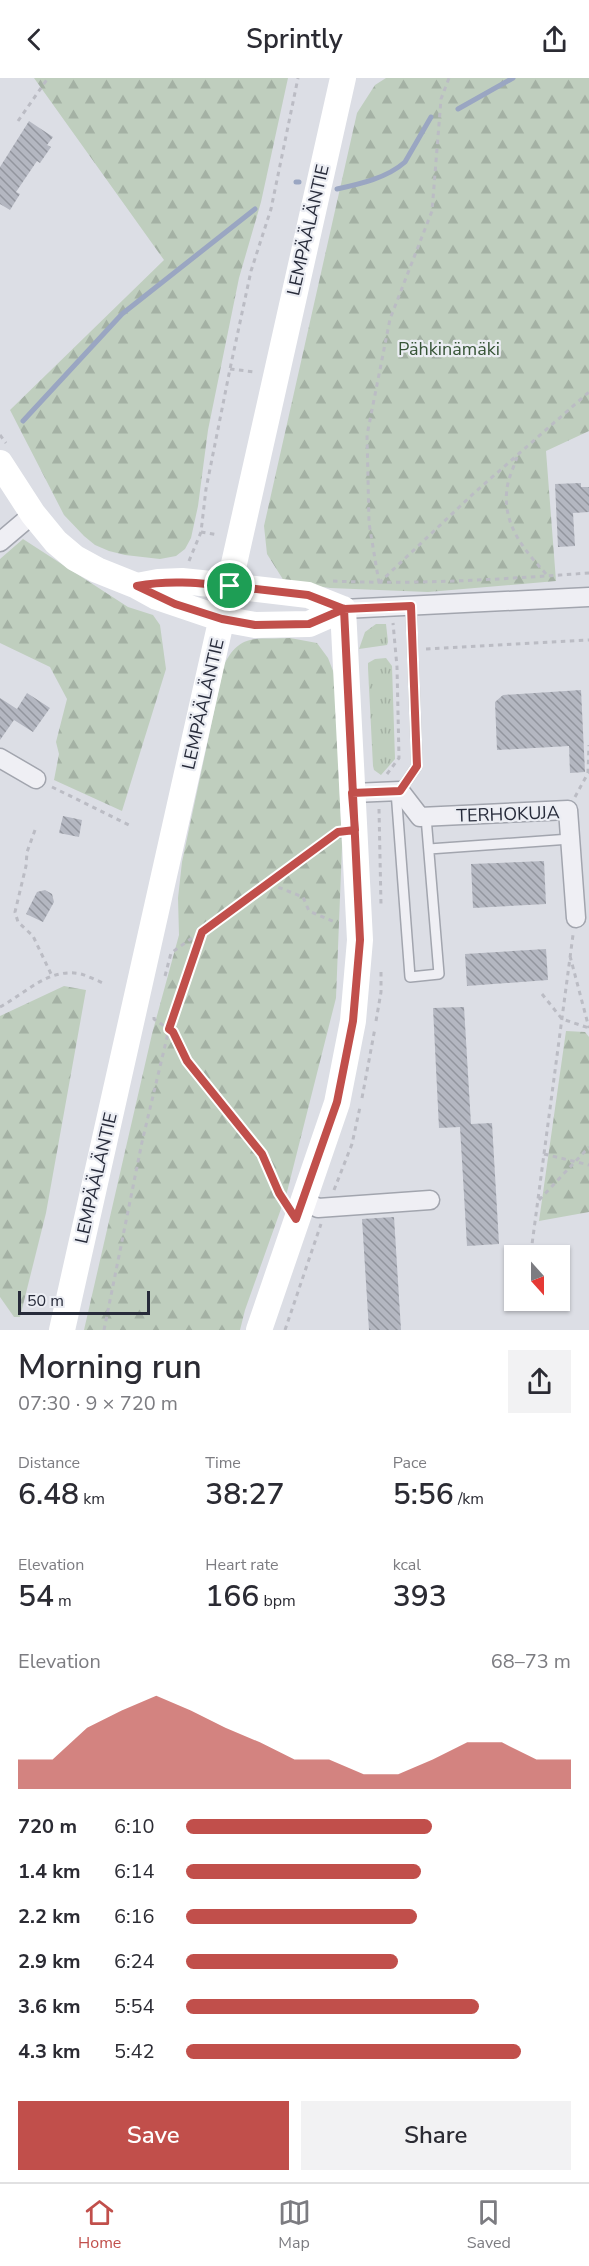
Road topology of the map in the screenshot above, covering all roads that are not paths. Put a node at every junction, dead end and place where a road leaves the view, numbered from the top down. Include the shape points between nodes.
1 (343, 78) edge
2 (4, 455) edge
3 (33, 514) junction
4 (0, 542) edge
5 (137, 586) junction
6 (230, 586) junction
7 (589, 597) edge
8 (411, 606) junction
9 (344, 609) junction
10 (222, 619) junction
11 (0, 758) edge
12 (36, 779) road end
13 (398, 791) junction
14 (352, 793) junction
15 (426, 817) junction
16 (570, 838) junction
17 (429, 849) junction
18 (576, 918) road end
19 (430, 1200) dead end
20 (299, 1210) junction
21 (62, 1330) edge
22 (258, 1330) edge

1 - 6 street, LEMPÄÄLÄNTIE
2 - 3 street
3 - 4 street
3 - 5 street via 75,558
5 - 6 street via 182,581
5 - 10 street via 157,597
6 - 9 street via 308,595
6 - 10 street, LEMPÄÄLÄNTIE
7 - 8 street
8 - 9 street
8 - 13 lane via 417,766
9 - 10 street via 309,624 255,625
9 - 14 street
10 - 21 street, LEMPÄÄLÄNTIE
11 - 12 street
13 - 14 street
13 - 15 street via 420,817
13 - 17 lane via 410,977 439,974
14 - 20 street via 367,828 357,985 337,1102
15 - 16 street, TERHOKUJA via 568,810
15 - 17 lane
16 - 17 lane
16 - 18 street, TERHOKUJA
19 - 20 street
20 - 22 street

